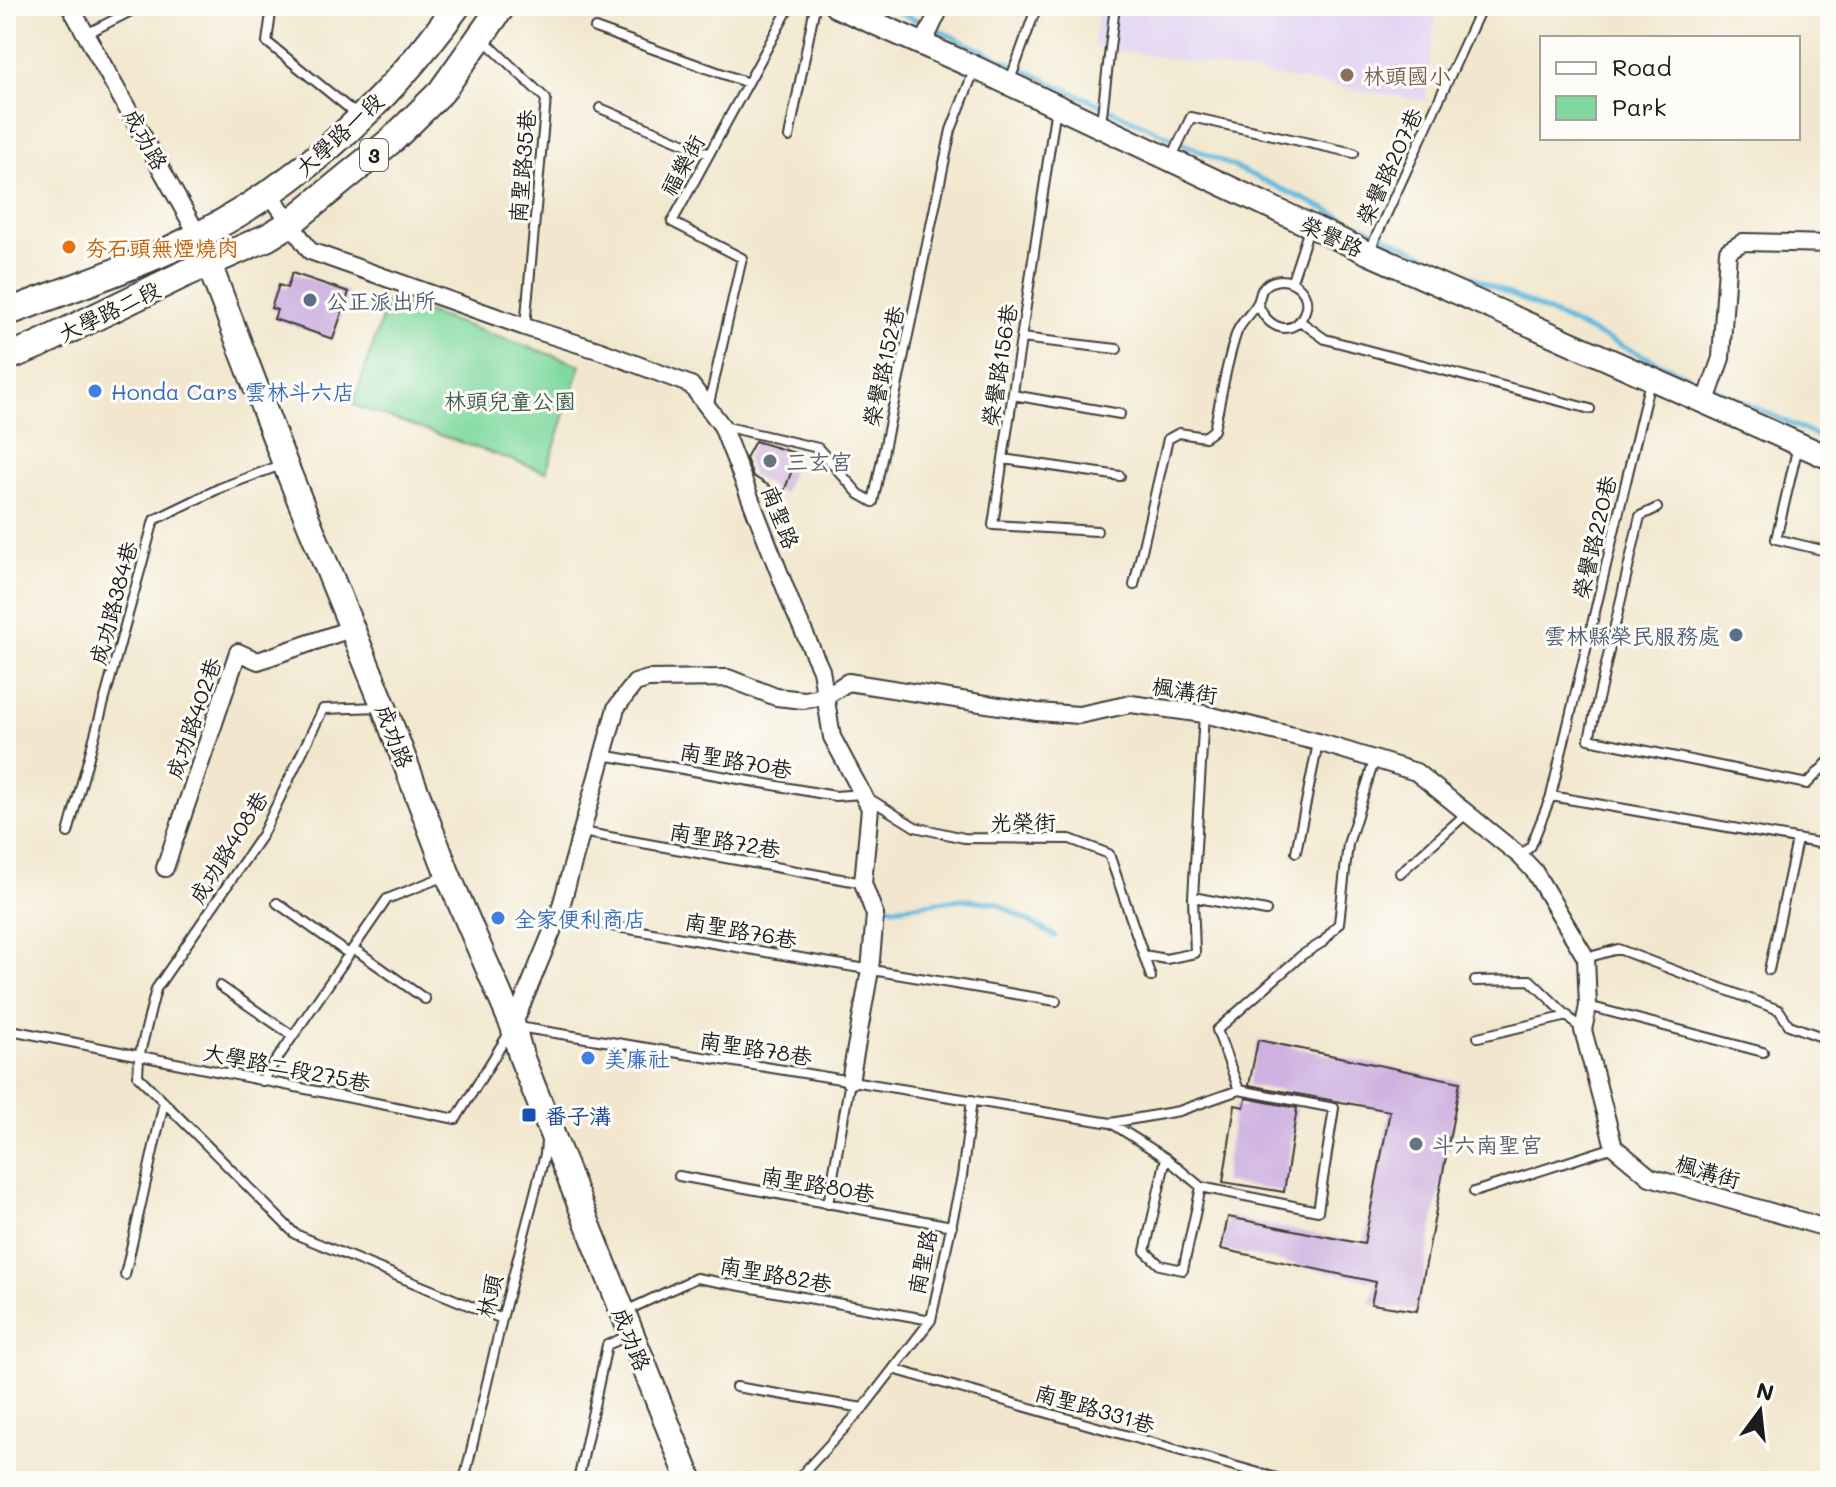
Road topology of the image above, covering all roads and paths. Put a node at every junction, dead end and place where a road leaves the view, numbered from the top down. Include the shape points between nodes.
1 (70, 6) edge
2 (141, 6) edge
3 (272, 6) edge
4 (457, 6) edge
5 (502, 6) edge
6 (790, 6) edge
7 (815, 6) edge
8 (837, 6) edge
9 (941, 6) edge
10 (1037, 6) edge
11 (1115, 6) edge
12 (1482, 6) edge
13 (595, 28) dead end
14 (86, 34) junction
15 (479, 35) junction
16 (922, 46) junction
17 (976, 68) junction
18 (748, 83) junction
19 (1009, 84) junction
20 (1056, 107) junction
21 (600, 108) dead end
22 (361, 118) junction
23 (1101, 127) junction
24 (789, 137) dead end
25 (1354, 153) dead end
26 (709, 154) junction
27 (1171, 160) junction
28 (270, 194) junction
29 (289, 224) junction
30 (1310, 225) junction
31 (198, 235) junction
32 (1830, 244) edge
33 (1368, 253) junction
34 (211, 263) junction
35 (1292, 281) junction
36 (1258, 303) junction
37 (6, 313) edge
38 (1300, 321) junction
39 (525, 327) junction
40 (1021, 338) junction
41 (1117, 349) dead end
42 (6, 358) edge
43 (1650, 379) junction
44 (1013, 395) junction
45 (1705, 404) junction
46 (708, 408) junction
47 (1590, 409) dead end
48 (1120, 414) dead end
49 (722, 426) junction
50 (1798, 444) junction
51 (1830, 458) edge
52 (1003, 459) junction
53 (285, 464) junction
54 (1120, 476) dead end
55 (1657, 508) dead end
56 (1097, 531) dead end
57 (1830, 552) edge
58 (1134, 585) dead end
59 (353, 628) junction
60 (826, 696) junction
61 (384, 707) junction
62 (1204, 714) junction
63 (1318, 742) junction
64 (603, 755) junction
65 (1375, 757) junction
66 (1830, 760) edge
67 (862, 794) junction
68 (1551, 796) junction
69 (1466, 814) junction
70 (581, 832) junction
71 (68, 833) dead end
72 (1797, 840) junction
73 (1830, 845) edge
74 (1296, 852) dead end
75 (1520, 856) junction
76 (165, 868) dead end
77 (1400, 873) dead end
78 (448, 875) junction
79 (863, 883) junction
80 (1193, 897) junction
81 (277, 903) dead end
82 (1266, 911) dead end
83 (558, 917) junction
84 (351, 951) junction
85 (1144, 955) junction
86 (1586, 958) junction
87 (870, 970) junction
88 (1769, 970) dead end
89 (1151, 977) dead end
90 (1475, 981) dead end
91 (220, 986) dead end
92 (425, 999) dead end
93 (1056, 1001) dead end
94 (1588, 1006) junction
95 (1568, 1016) junction
96 (513, 1026) junction
97 (6, 1029) edge
98 (1583, 1030) junction
99 (293, 1036) junction
100 (1478, 1037) dead end
101 (1830, 1040) edge
102 (1763, 1052) dead end
103 (139, 1057) junction
104 (262, 1081) junction
105 (850, 1081) junction
106 (1239, 1090) junction
107 (972, 1100) junction
108 (164, 1102) junction
109 (547, 1120) junction
110 (1111, 1123) junction
111 (1614, 1147) junction
112 (1166, 1158) junction
113 (679, 1176) dead end
114 (1201, 1187) junction
115 (1474, 1192) dead end
116 (828, 1204) junction
117 (952, 1226) junction
118 (1830, 1229) edge
119 (125, 1275) dead end
120 (502, 1319) junction
121 (931, 1320) junction
122 (626, 1324) junction
123 (893, 1369) junction
124 (736, 1387) dead end
125 (863, 1408) junction
126 (464, 1481) edge
127 (578, 1481) edge
128 (690, 1481) edge
129 (796, 1481) edge
130 (1287, 1481) edge

1 - 14 street, 成功路
2 - 14 lane
3 - 22 lane via 267,42
4 - 22 main road, 大學路一段 / 3 via 428,46
5 - 15 main road, 大學路一段 / 3
6 - 18 lane, 福樂街
7 - 24 lane
8 - 16 street, 榮譽路
9 - 16 street
10 - 19 lane
11 - 23 lane
12 - 33 lane, 榮譽路207巷
13 - 18 lane
14 - 31 street, 成功路
15 - 29 main road, 大學路一段 / 3 via 441,92
15 - 39 lane, 南聖路35巷 via 546,99
16 - 17 street, 榮譽路
17 - 19 street, 榮譽路
17 - 49 lane, 榮譽路152巷 via 951,130 873,502 859,494 818,448
18 - 26 lane, 福樂街
19 - 20 street, 榮譽路
20 - 23 street, 榮譽路
20 - 40 lane, 榮譽路156巷
21 - 26 lane
22 - 28 main road, 大學路一段 / 3
23 - 27 street, 榮譽路
25 - 27 lane via 1191,117
26 - 46 lane, 福樂街 via 672,222 742,258
27 - 30 street, 榮譽路
28 - 29 street, 南聖路
28 - 31 main road, 大學路一段 / 3
29 - 34 main road, 大學路一段 / 3
29 - 39 street, 南聖路 via 310,251
30 - 33 street, 榮譽路
30 - 35 lane
31 - 34 main road, 成功路
31 - 37 main road, 大學路二段 / 3
32 - 45 street via 1743,242 1728,251 1721,358
33 - 43 street, 榮譽路
34 - 42 main road, 大學路二段 / 3
34 - 53 main road, 成功路
35 - 36 lane via 1276,280 1263,288
35 - 38 lane via 1304,292 1307,307
36 - 38 lane via 1262,317 1273,326 1287,328
36 - 58 lane via 1238,329 1214,430 1205,437 1179,433 1168,439
38 - 47 lane via 1325,339
39 - 46 street, 南聖路 via 691,385
40 - 41 lane
40 - 44 lane, 榮譽路156巷
43 - 45 street, 榮譽路
43 - 68 lane, 榮譽路220巷
44 - 48 lane
44 - 52 lane, 榮譽路156巷
45 - 50 street, 榮譽路
46 - 49 street, 南聖路
49 - 60 street, 南聖路 via 821,670
50 - 51 street, 榮譽路
50 - 57 lane via 1776,539
52 - 54 lane
52 - 56 lane, 榮譽路156巷 via 993,525
53 - 59 main road, 成功路
53 - 71 lane, 成功路384巷 via 154,520
55 - 66 lane via 1640,516 1589,739 1807,784
59 - 61 main road, 成功路
59 - 76 street, 成功路402巷 via 258,661 238,652
60 - 62 street, 楓溝街 via 848,682 1037,712 1079,715 1131,704
60 - 64 street, 楓溝街 via 776,697 728,678 648,679 635,683 616,708
60 - 67 street, 南聖路 via 832,737
61 - 78 main road, 成功路
61 - 103 lane, 成功路408巷 via 323,709 262,835 156,989
62 - 63 street, 楓溝街
62 - 80 lane
63 - 65 street, 楓溝街
63 - 74 lane
64 - 67 lane, 南聖路70巷 via 835,796
64 - 70 street, 楓溝街
65 - 69 street, 楓溝街 via 1416,772
65 - 106 lane via 1348,844 1339,923 1217,1030
67 - 79 street, 南聖路 via 870,808
67 - 85 lane, 光榮街 via 915,827 964,838 1070,839 1109,854
68 - 72 lane
68 - 75 lane, 榮譽路220巷 via 1531,846
69 - 75 street, 楓溝街
69 - 77 lane
70 - 79 lane, 南聖路72巷
70 - 83 street, 楓溝街
72 - 73 lane
72 - 88 lane
75 - 86 street, 楓溝街
78 - 84 lane via 387,899
78 - 96 main road, 成功路
79 - 87 street, 南聖路 via 875,915
80 - 82 lane
80 - 85 lane via 1195,953 1166,959
81 - 84 lane
83 - 87 lane, 南聖路76巷
83 - 96 street, 楓溝街
84 - 92 lane
84 - 99 lane
85 - 89 lane, 光榮街
86 - 94 street, 楓溝街
86 - 101 lane via 1618,949 1779,1010 1789,1025
87 - 93 lane, 南聖路76巷
87 - 105 street, 南聖路
90 - 95 lane via 1530,980
91 - 99 lane
94 - 98 street, 楓溝街
94 - 102 lane
95 - 98 lane
95 - 100 lane
96 - 104 lane, 大學路二段275巷 via 456,1119
96 - 105 lane, 南聖路78巷
96 - 109 main road, 成功路
97 - 103 lane, 大學路二段275巷
98 - 111 street, 楓溝街
99 - 104 lane
103 - 104 lane, 大學路二段275巷
103 - 108 lane via 138,1076
105 - 107 lane, 南聖路78巷
105 - 116 lane
106 - 110 lane via 1179,1111
106 - 114 lane via 1334,1108 1318,1211
107 - 110 lane, 南聖路78巷
107 - 117 lane, 南聖路
108 - 119 lane
108 - 120 lane via 295,1234
109 - 120 lane, 林頭 via 545,1154
109 - 122 main road, 成功路
110 - 112 lane
111 - 115 lane
111 - 118 street, 楓溝街 via 1650,1177
112 - 114 lane
112 - 114 lane via 1145,1251 1160,1265 1183,1270
113 - 116 lane, 南聖路80巷
116 - 117 lane, 南聖路80巷
117 - 121 lane, 南聖路
120 - 126 lane, 林頭
121 - 122 lane, 南聖路82巷 via 696,1278
121 - 123 lane, 南聖路
122 - 127 lane, 南聖路82巷 via 607,1345
122 - 128 main road, 成功路
123 - 125 lane, 南聖路
123 - 130 lane, 南聖路331巷
124 - 125 lane
125 - 129 lane, 南聖路

